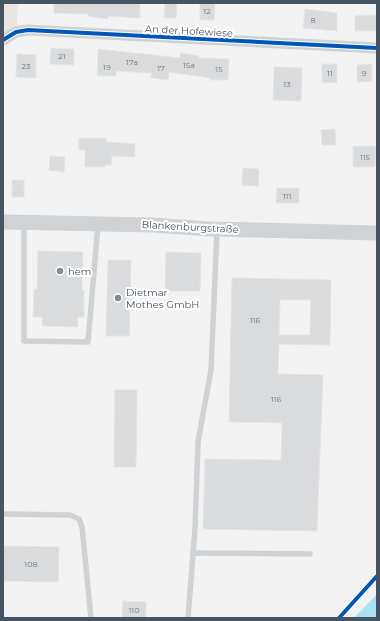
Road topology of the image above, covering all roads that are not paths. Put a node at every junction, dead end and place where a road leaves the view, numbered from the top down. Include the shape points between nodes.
1 (3, 40) edge
2 (377, 48) edge
3 (3, 222) edge
4 (24, 223) junction
5 (98, 224) junction
6 (217, 230) junction
7 (377, 233) edge
8 (3, 514) edge
9 (193, 553) junction
10 (310, 554) dead end
11 (91, 618) edge
12 (188, 618) edge

1 - 2 street, An der Hofewiese via 16,32 28,30
3 - 4 main road, Blankenburgstraße
4 - 5 main road, Blankenburgstraße
4 - 5 lane via 24,341 88,342
5 - 6 main road, Blankenburgstraße via 153,224
6 - 7 main road, Blankenburgstraße
6 - 9 lane via 211,370 198,442
8 - 11 lane via 70,515 79,519 82,527
9 - 10 lane
9 - 12 lane

